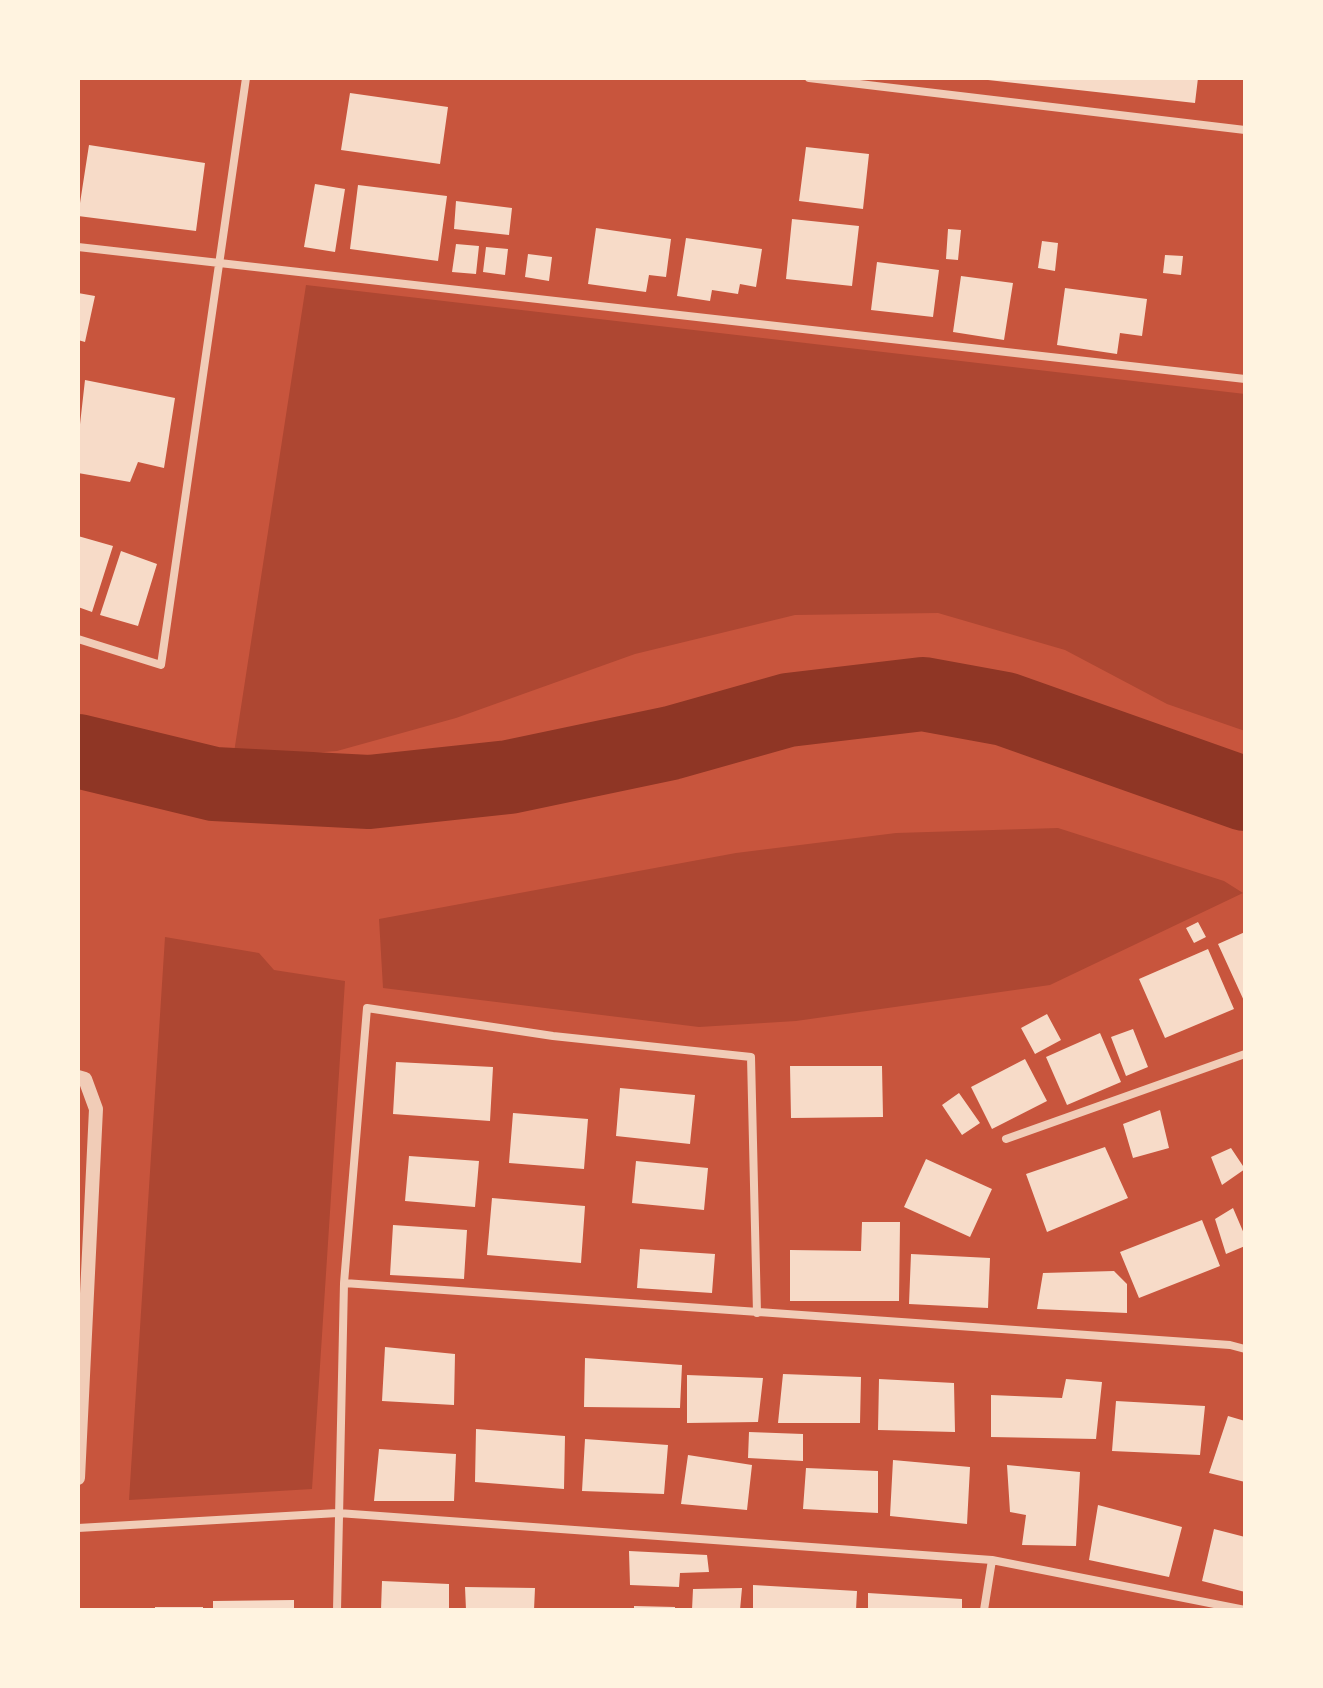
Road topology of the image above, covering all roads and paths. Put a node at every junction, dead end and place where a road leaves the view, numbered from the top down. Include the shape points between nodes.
1 (246, 78) edge
2 (809, 78) edge
3 (1245, 130) edge
4 (78, 247) edge
5 (218, 263) junction
6 (1245, 379) edge
7 (78, 639) edge
8 (1245, 1054) edge
9 (78, 1077) edge
10 (1006, 1139) dead end
11 (344, 1283) junction
12 (757, 1313) junction
13 (1245, 1349) edge
14 (78, 1478) edge
15 (338, 1513) junction
16 (78, 1528) edge
17 (992, 1560) junction
18 (337, 1610) edge
19 (984, 1610) edge
20 (1245, 1610) edge

1 - 5 street
2 - 3 street
4 - 5 street
5 - 6 street
5 - 7 street via 161,665
8 - 10 street
9 - 14 street via 85,1079 96,1109
11 - 12 street
11 - 12 street via 367,1008 553,1036 751,1057
11 - 15 street
12 - 13 street
15 - 16 street
15 - 17 street
15 - 18 street
17 - 19 street
17 - 20 street

